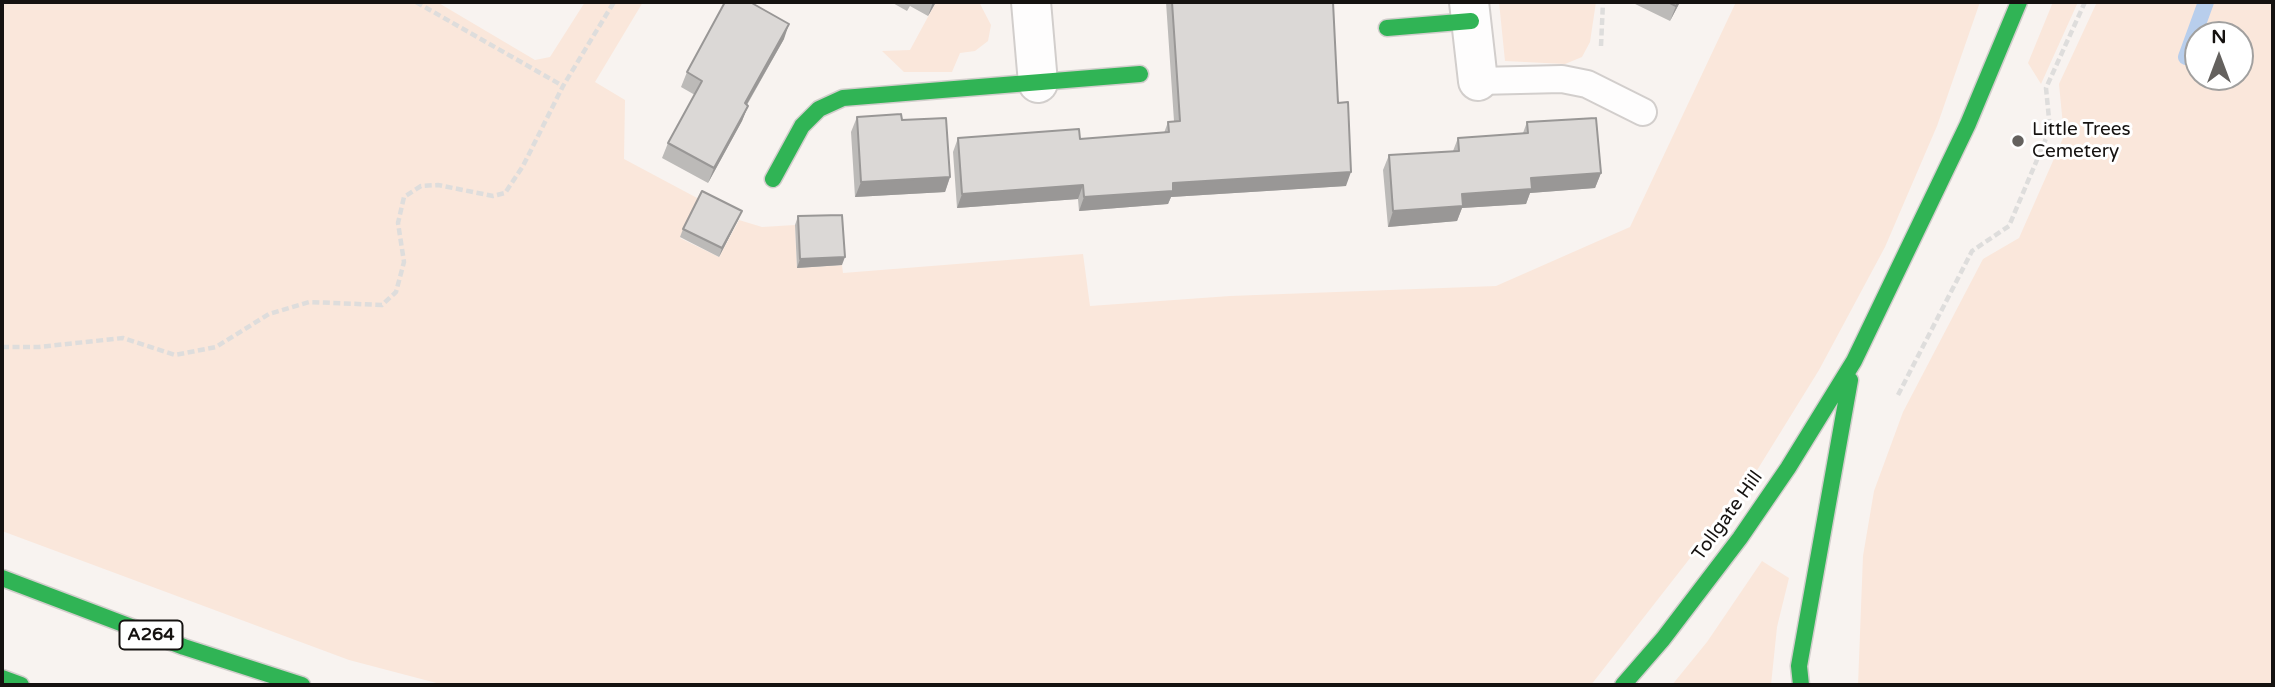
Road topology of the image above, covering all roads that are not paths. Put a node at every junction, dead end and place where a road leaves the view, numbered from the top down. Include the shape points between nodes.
1 (1031, 2) edge
2 (2019, 2) edge
3 (1470, 11) edge
4 (1387, 28) dead end
5 (1140, 74) dead end
6 (1478, 81) joint
7 (1038, 83) junction
8 (1643, 112) dead end
9 (773, 179) dead end
10 (1854, 361) junction
11 (2, 578) edge
12 (2, 678) edge
13 (21, 685) edge
14 (302, 685) edge
15 (1623, 685) edge
16 (1801, 685) edge

1 - 7 street
2 - 10 main road, Tollgate Hill via 1968,124
3 - 4 main road
3 - 6 street
5 - 7 main road
6 - 8 lane via 1562,79 1587,84
7 - 9 main road via 843,98 819,108 802,127
10 - 15 main road, Tollgate Hill via 1740,538
10 - 16 main road, Tollgate Hill via 1799,666
11 - 14 main road, A264 via 184,647
12 - 13 main road

